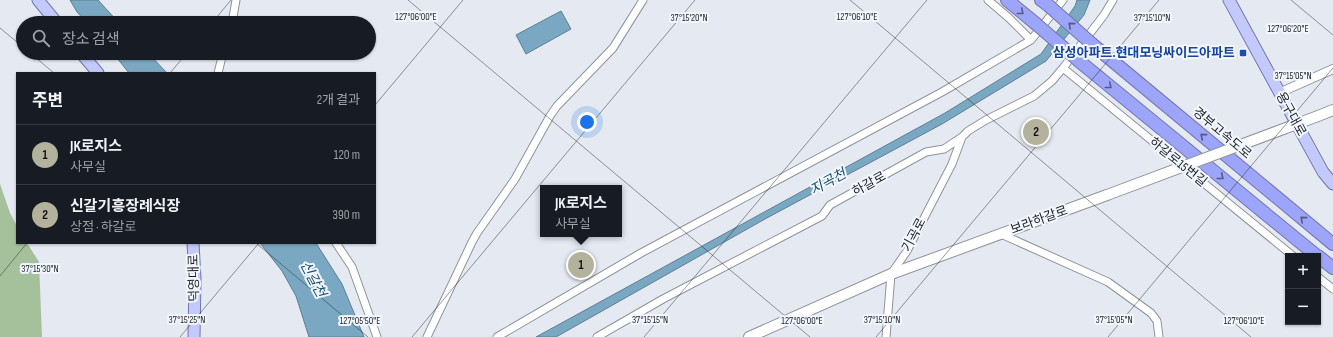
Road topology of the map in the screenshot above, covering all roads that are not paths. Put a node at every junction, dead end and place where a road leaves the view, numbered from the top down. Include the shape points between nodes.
1 (38, 0) edge
2 (236, 0) edge
3 (643, 0) edge
4 (988, 0) edge
5 (1006, 0) edge
6 (1063, 0) edge
7 (1113, 0) edge
8 (1229, 0) edge
9 (1045, 3) edge
10 (51, 16) edge
11 (233, 16) edge
12 (1031, 40) junction
13 (87, 60) edge
14 (221, 60) edge
15 (1063, 68) junction
16 (1333, 69) edge
17 (97, 72) edge
18 (218, 72) edge
19 (1279, 93) junction
20 (1333, 110) edge
21 (962, 138) junction
22 (1333, 184) edge
23 (1001, 234) junction
24 (193, 244) edge
25 (337, 244) edge
26 (1333, 244) edge
27 (1289, 253) edge
28 (1314, 253) edge
29 (1321, 258) edge
30 (1333, 268) edge
31 (890, 274) junction
32 (1321, 279) edge
33 (1333, 289) edge
34 (194, 337) edge
35 (376, 337) edge
36 (427, 337) edge
37 (497, 337) edge
38 (597, 337) edge
39 (749, 337) edge
40 (886, 337) edge
41 (1159, 337) edge

1 - 10 main road
2 - 11 street
3 - 36 street via 613,48 550,116 515,179 474,237
4 - 12 street
5 -> 28 highway, bridge
6 - 12 street
7 - 15 street, 하갈로
8 - 19 main road, 용구대로
26 -> 9 highway, 경부고속도로, bridge
12 - 37 street via 935,95 647,249
13 - 17 main road
14 - 18 street
15 - 21 street, 하갈로 via 1034,96 986,120
15 - 27 street, 하갈로15번길
16 - 19 street
19 - 22 main road, 용구대로 via 1322,172
20 - 23 main road, 보라하갈로, bridge
21 - 31 street, 기곡로 via 952,164 906,251
21 - 38 street, 하갈로 via 944,149 926,152 869,183 830,205 822,216 663,298
23 - 31 main road, 보라하갈로
23 - 41 street via 1108,282 1151,313 1157,321
24 - 34 main road, 덕영대로
25 - 35 street via 352,267
29 - 30 highway
31 - 39 main road, 보라하갈로
31 - 40 street
32 - 33 street

